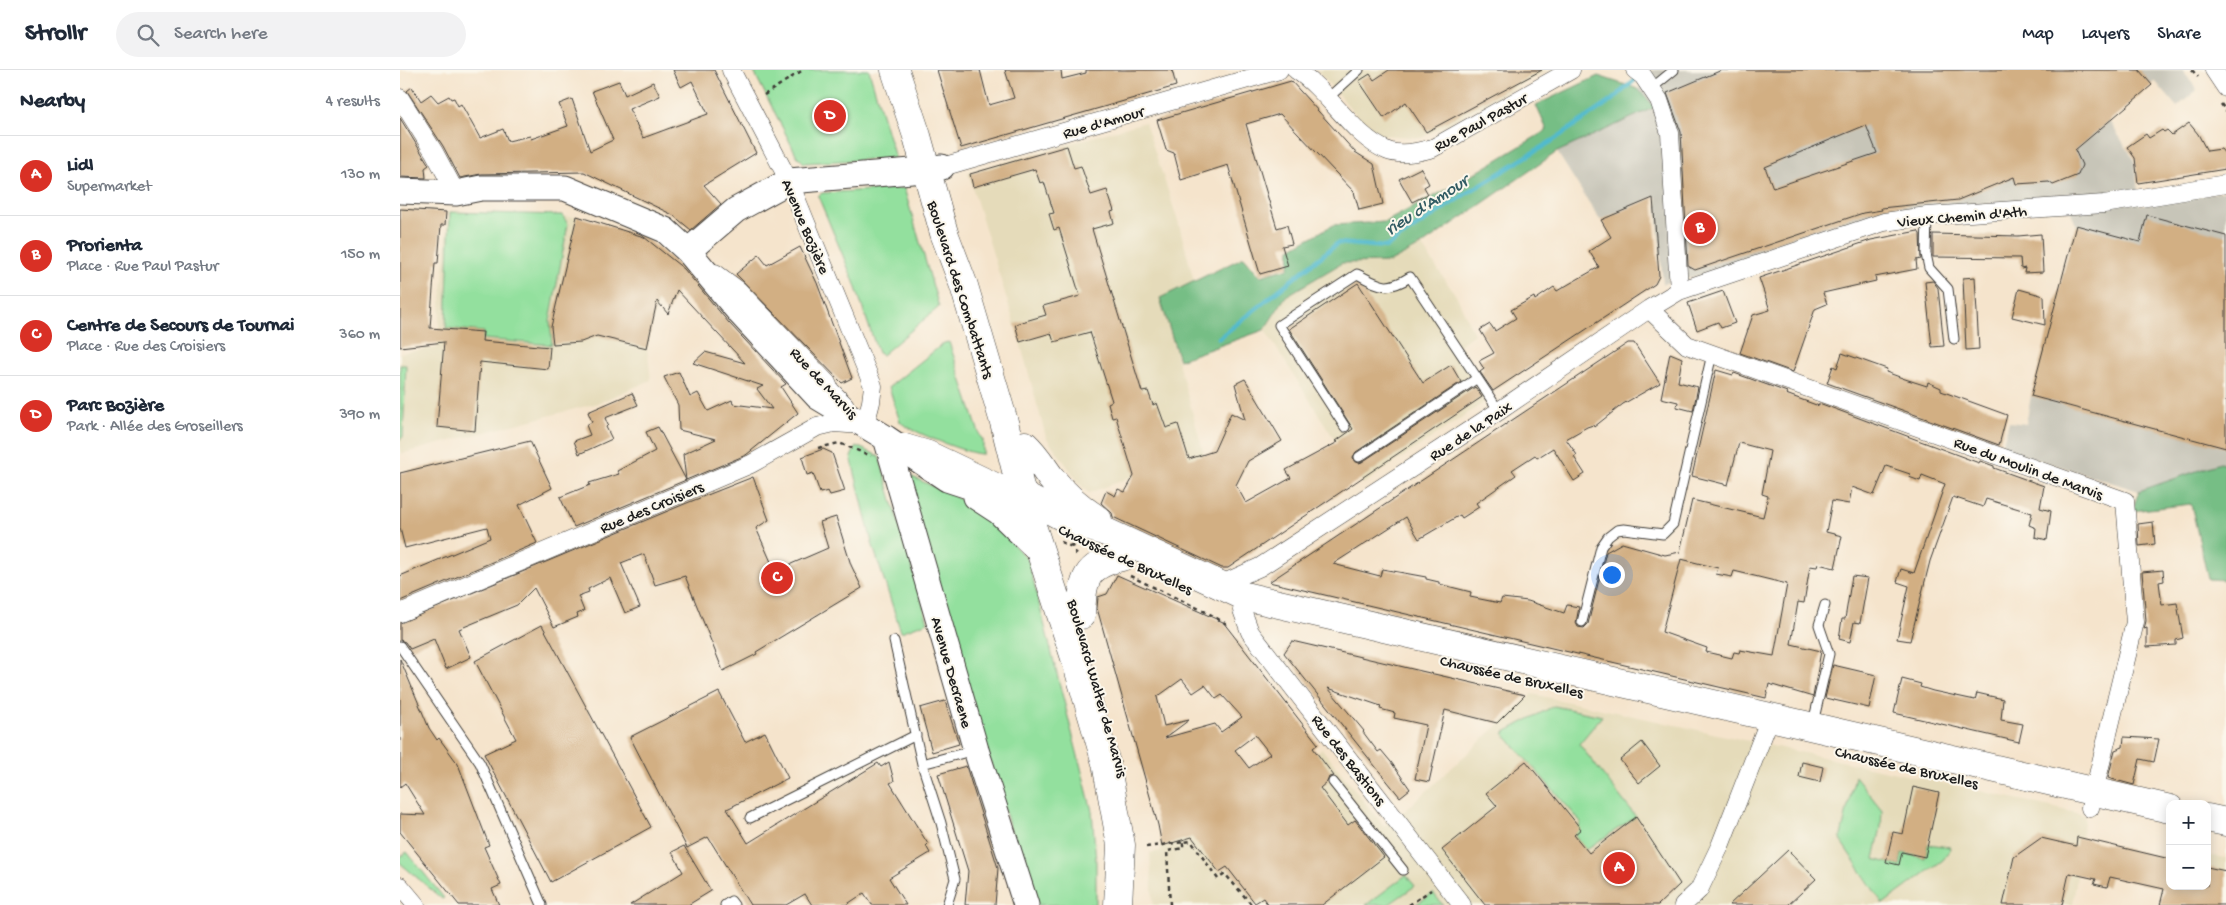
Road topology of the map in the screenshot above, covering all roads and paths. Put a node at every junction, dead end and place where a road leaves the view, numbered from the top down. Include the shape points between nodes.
1 (732, 70) edge
2 (803, 70) edge
3 (895, 70) edge
4 (913, 70) edge
5 (1279, 70) edge
6 (1296, 70) edge
7 (1360, 70) edge
8 (1571, 70) edge
9 (1674, 70) edge
10 (2214, 70) edge
11 (1642, 76) edge
12 (2226, 88) edge
13 (764, 95) dead end
14 (400, 98) edge
15 (1328, 98) junction
16 (934, 168) junction
17 (788, 181) junction
18 (2226, 184) edge
19 (400, 191) edge
20 (456, 193) junction
21 (1927, 216) junction
22 (688, 251) junction
23 (1678, 292) junction
24 (1649, 309) junction
25 (1954, 338) dead end
26 (1712, 354) junction
27 (1476, 379) junction
28 (1499, 411) junction
29 (1345, 427) dead end
30 (876, 431) junction
31 (1024, 445) junction
32 (818, 448) dead end
33 (1359, 457) dead end
34 (896, 472) junction
35 (946, 479) junction
36 (1034, 507) junction
37 (1106, 532) junction
38 (1041, 553) junction
39 (1125, 566) junction
40 (1260, 566) junction
41 (1222, 588) junction
42 (1268, 603) junction
43 (1825, 605) dead end
44 (400, 613) edge
45 (1080, 615) junction
46 (1238, 621) junction
47 (1582, 622) dead end
48 (894, 641) dead end
49 (400, 646) edge
50 (1768, 726) junction
51 (1812, 728) junction
52 (916, 735) junction
53 (976, 750) junction
54 (922, 764) junction
55 (1333, 782) dead end
56 (2091, 800) junction
57 (2166, 809) edge
58 (750, 818) dead end
59 (2211, 819) edge
60 (2226, 822) edge
61 (2166, 825) edge
62 (2211, 836) edge
63 (2226, 839) edge
64 (1184, 842) junction
65 (1146, 847) dead end
66 (1403, 870) dead end
67 (400, 886) edge
68 (1434, 888) dead end
69 (416, 905) edge
70 (542, 905) edge
71 (725, 905) edge
72 (734, 905) edge
73 (947, 905) edge
74 (1026, 905) edge
75 (1118, 905) edge
76 (1135, 905) edge
77 (1170, 905) edge
78 (1252, 905) edge
79 (1409, 905) edge
80 (1462, 905) edge
81 (1683, 905) edge

1 - 17 street, Avenue Bozière
2 - 13 path
3 - 16 main road, Boulevard des Combattants
4 - 16 main road via 933,137
5 - 16 street, Rue d'Amour
6 - 15 street, Rue Paul Pastur via 1309,78
7 - 15 lane
8 - 15 street, Rue Paul Pastur via 1433,148 1414,153 1389,152 1368,140
9 - 11 lane
10 - 12 street
11 - 23 street via 1664,109 1670,134
14 - 20 street
16 - 17 street
16 - 31 main road, Boulevard des Combattants via 967,250
16 - 36 main road, Boulevard des Combattants via 944,233
17 - 22 street via 736,210
17 - 30 street, Avenue Bozière via 873,386 871,402
18 - 21 street, Vieux Chemin d'Ath via 2104,204
19 - 20 street, Rue de Marvis
20 - 22 street, Rue de Marvis via 474,200 560,203 592,200 665,230
21 - 23 street, Vieux Chemin d'Ath via 1884,222
21 - 25 lane via 1929,268 1948,289
22 - 30 street, Rue de Marvis via 812,392
23 - 24 street, Rue de la Paix
24 - 26 street, Rue du Moulin de Marvis via 1687,345
24 - 28 street, Rue de la Paix
26 - 47 lane via 1673,524 1663,534 1624,529 1608,537 1601,547
26 - 56 street, Rue du Moulin de Marvis via 2125,501 2135,622
27 - 28 lane
27 - 29 lane via 1410,277 1394,286 1378,285 1357,274 1279,325
27 - 33 lane
28 - 40 street, Rue de la Paix
30 - 34 street, Avenue Decraene
30 - 35 street, Chaussée de Bruxelles
30 - 36 street, Chaussée de Bruxelles via 929,450
30 - 44 street, Rue des Croisiers via 834,423 817,426 758,460
31 - 36 main road, Boulevard des Combattants
31 - 37 main road via 1072,502 1100,522
32 - 34 path via 839,444 878,458
34 - 53 street, Avenue Decraene
35 - 36 street, Chaussée de Bruxelles
35 - 38 street via 998,512
36 - 37 main road, Chaussée de Bruxelles
36 - 38 main road, Boulevard Walter de Marvis
36 - 39 main road, Chaussée de Bruxelles
36 - 45 main road, Boulevard Walter de Marvis
37 - 41 main road, Chaussée de Bruxelles
38 - 75 main road, Boulevard Walter de Marvis via 1106,763 1121,845
39 - 45 main road via 1104,561 1090,571 1085,578
39 - 46 main road, Chaussée de Bruxelles
39 - 46 path via 1229,625
40 - 41 street, Rue de la Paix
40 - 42 street via 1260,588
41 - 42 main road, Chaussée de Bruxelles
42 - 50 main road, Chaussée de Bruxelles
43 - 51 lane via 1819,625 1829,654
45 - 76 main road, Boulevard Walter de Marvis via 1124,769 1136,846
46 - 50 main road, Chaussée de Bruxelles
46 - 80 street, Rue des Bastions via 1250,632
48 - 52 lane
49 - 70 lane via 480,763
50 - 51 main road, Chaussée de Bruxelles
50 - 56 main road, Chaussée de Bruxelles
50 - 81 street via 1703,882
51 - 56 main road, Chaussée de Bruxelles
52 - 54 lane
52 - 58 lane
53 - 54 lane
53 - 74 street, Avenue Decraene
54 - 73 lane via 955,879
55 - 66 lane
56 - 57 main road, Chaussée de Bruxelles
56 - 61 main road, Chaussée de Bruxelles
59 - 60 main road
62 - 63 main road
64 - 65 path
64 - 77 path via 1183,848 1167,851
64 - 78 path via 1191,841 1218,879 1225,874
67 - 69 street
68 - 79 path
71 - 72 lane via 731,901

